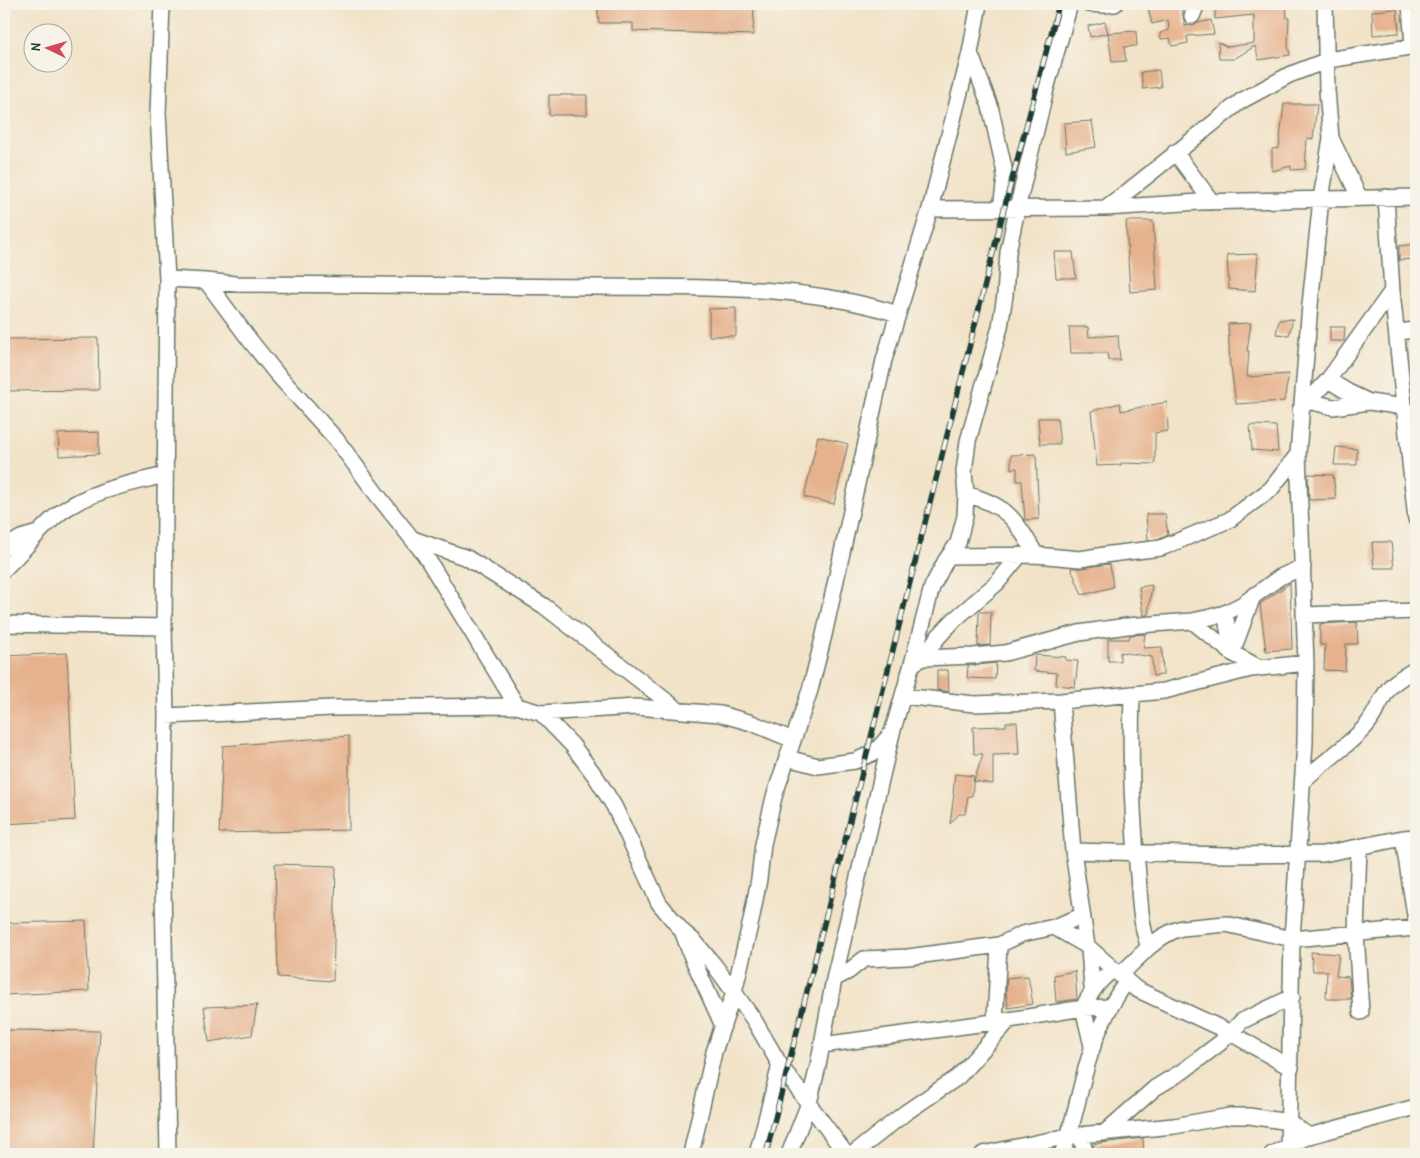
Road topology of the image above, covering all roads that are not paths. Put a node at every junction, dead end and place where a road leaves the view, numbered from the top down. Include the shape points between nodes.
1 (162, 4) edge
2 (979, 4) edge
3 (1070, 4) edge
4 (1088, 4) edge
5 (1115, 4) edge
6 (1325, 4) edge
7 (1410, 4) edge
8 (1414, 46) edge
9 (970, 53) junction
10 (1328, 60) junction
11 (1331, 138) junction
12 (1176, 152) junction
13 (1416, 196) edge
14 (1359, 197) junction
15 (1386, 197) junction
16 (1321, 199) junction
17 (1212, 202) junction
18 (1105, 208) junction
19 (930, 209) junction
20 (1001, 209) junction
21 (1017, 209) junction
22 (167, 279) junction
23 (206, 281) junction
24 (1392, 291) junction
25 (898, 314) junction
26 (1416, 330) edge
27 (1397, 332) junction
28 (1328, 380) junction
29 (1402, 388) junction
30 (1375, 403) junction
31 (1304, 405) junction
32 (1404, 407) junction
33 (1298, 454) junction
34 (165, 475) junction
35 (966, 494) junction
36 (1416, 520) edge
37 (40, 532) junction
38 (413, 539) junction
39 (4, 548) edge
40 (1036, 555) junction
41 (949, 556) junction
42 (1019, 556) junction
43 (1302, 567) junction
44 (4, 569) edge
45 (1253, 596) junction
46 (1416, 610) edge
47 (1225, 613) junction
48 (1304, 615) junction
49 (1192, 621) junction
50 (4, 624) edge
51 (164, 627) junction
52 (1232, 653) junction
53 (917, 661) junction
54 (1306, 663) junction
55 (1260, 668) junction
56 (1416, 669) edge
57 (1234, 673) junction
58 (1132, 694) junction
59 (903, 696) junction
60 (1061, 701) junction
61 (517, 706) junction
62 (678, 710) junction
63 (541, 713) junction
64 (166, 716) junction
65 (892, 733) junction
66 (794, 740) junction
67 (787, 758) junction
68 (1303, 781) junction
69 (1410, 838) edge
70 (1359, 847) junction
71 (1073, 851) junction
72 (1136, 852) junction
73 (1298, 855) junction
74 (1082, 916) junction
75 (1416, 921) edge
76 (1054, 927) junction
77 (1416, 928) edge
78 (682, 932) junction
79 (1356, 933) junction
80 (1292, 939) junction
81 (999, 945) junction
82 (1149, 947) junction
83 (1088, 948) junction
84 (1120, 975) junction
85 (834, 979) junction
86 (1092, 988) junction
87 (734, 992) junction
88 (1292, 997) junction
89 (1109, 1007) junction
90 (1083, 1008) junction
91 (1361, 1012) dead end
92 (1002, 1020) junction
93 (723, 1026) junction
94 (1229, 1032) junction
95 (822, 1044) junction
96 (1092, 1046) junction
97 (780, 1065) junction
98 (1291, 1068) junction
99 (809, 1103) junction
100 (1416, 1107) edge
101 (1289, 1122) junction
102 (1104, 1133) junction
103 (1075, 1136) junction
104 (1309, 1136) junction
105 (1288, 1150) edge
106 (168, 1154) edge
107 (691, 1154) edge
108 (757, 1154) edge
109 (789, 1154) edge
110 (846, 1154) edge
111 (853, 1154) edge
112 (983, 1154) edge
113 (1062, 1154) edge
114 (1086, 1154) edge
115 (1272, 1154) edge

1 - 22 street via 158,113
2 - 9 street
3 - 21 street
4 - 5 street
6 - 10 street
7 - 8 street
8 - 10 street
9 - 19 street
9 - 20 street via 990,106 1004,168
10 - 11 street
10 - 12 street via 1289,75 1241,101
11 - 14 street
11 - 16 street
12 - 17 street
12 - 18 street
13 - 15 street
14 - 15 street
14 - 16 street
15 - 24 street
16 - 17 street
16 - 31 street
17 - 18 street
18 - 21 street
19 - 20 street
19 - 25 street
20 - 21 street
21 - 35 street via 1008,252 1000,327 968,441 964,472
22 - 23 street
22 - 34 street
23 - 25 street via 236,284 730,289 814,295
23 - 38 street via 249,340 336,440
24 - 27 street
24 - 28 street
25 - 66 street via 884,360 824,635
26 - 27 street
27 - 29 street
28 - 30 street
28 - 31 street
29 - 30 street
29 - 32 street
30 - 31 street via 1333,407
30 - 32 street
31 - 33 street
32 - 36 street
33 - 40 street via 1271,489 1229,520 1161,548 1080,559
33 - 43 street
34 - 37 street via 86,496 60,513
34 - 51 street
35 - 40 street via 985,499 1003,509 1016,522
35 - 41 street via 965,516 958,543
37 - 39 street
37 - 44 street
38 - 61 street
38 - 62 street via 466,558 544,606
40 - 42 street
41 - 42 street
41 - 53 street via 932,587
42 - 53 street via 997,583 938,637
43 - 45 street
43 - 48 street
45 - 47 street
45 - 52 street
46 - 48 street
47 - 49 street
47 - 52 street
48 - 54 street
49 - 52 street
49 - 53 street via 1079,632 1005,653
50 - 51 street
51 - 64 street
52 - 55 street
52 - 57 street
53 - 59 street
54 - 55 street
54 - 68 street
55 - 57 street
56 - 68 street via 1391,686 1366,726
57 - 58 street via 1164,692
58 - 60 street
58 - 72 street
59 - 60 street via 974,704
59 - 65 street
60 - 71 street
61 - 63 street
61 - 64 street via 332,708
62 - 63 street via 628,707
62 - 66 street via 720,714
63 - 78 street via 572,745 596,777 614,806 660,902
64 - 106 street via 163,885
65 - 67 street via 875,752 855,762 818,766
65 - 85 street
66 - 67 street
67 - 87 street via 763,844 751,921
68 - 73 street
69 - 70 street
69 - 75 street
70 - 73 street
70 - 79 street
71 - 72 street
71 - 74 street
72 - 73 street
72 - 82 street via 1142,919
73 - 80 street
74 - 76 street
74 - 83 street
76 - 81 street via 1022,934
76 - 83 street
77 - 79 street
78 - 87 street via 695,942
78 - 93 street
79 - 80 street
79 - 91 street
80 - 82 street via 1226,924 1173,931
80 - 88 street
81 - 85 street via 908,957 864,959
81 - 92 street
82 - 84 street
83 - 84 street
83 - 86 street
84 - 86 street via 1102,978
84 - 89 street
84 - 94 street via 1136,989
85 - 95 street
86 - 90 street
87 - 93 street
87 - 97 street
88 - 94 street via 1242,1020
88 - 98 street
89 - 90 street
89 - 96 street
90 - 92 street
90 - 96 street
92 - 95 street
92 - 111 street via 958,1077
93 - 107 street
94 - 98 street
94 - 102 street via 1206,1054 1155,1088
95 - 99 street
96 - 103 street
97 - 99 street
97 - 108 street
98 - 101 street
99 - 109 street
99 - 110 street
100 - 104 street
101 - 102 street via 1230,1116
101 - 104 street
101 - 105 street
102 - 103 street
103 - 112 street
103 - 113 street
103 - 114 street
104 - 105 street
105 - 115 street

